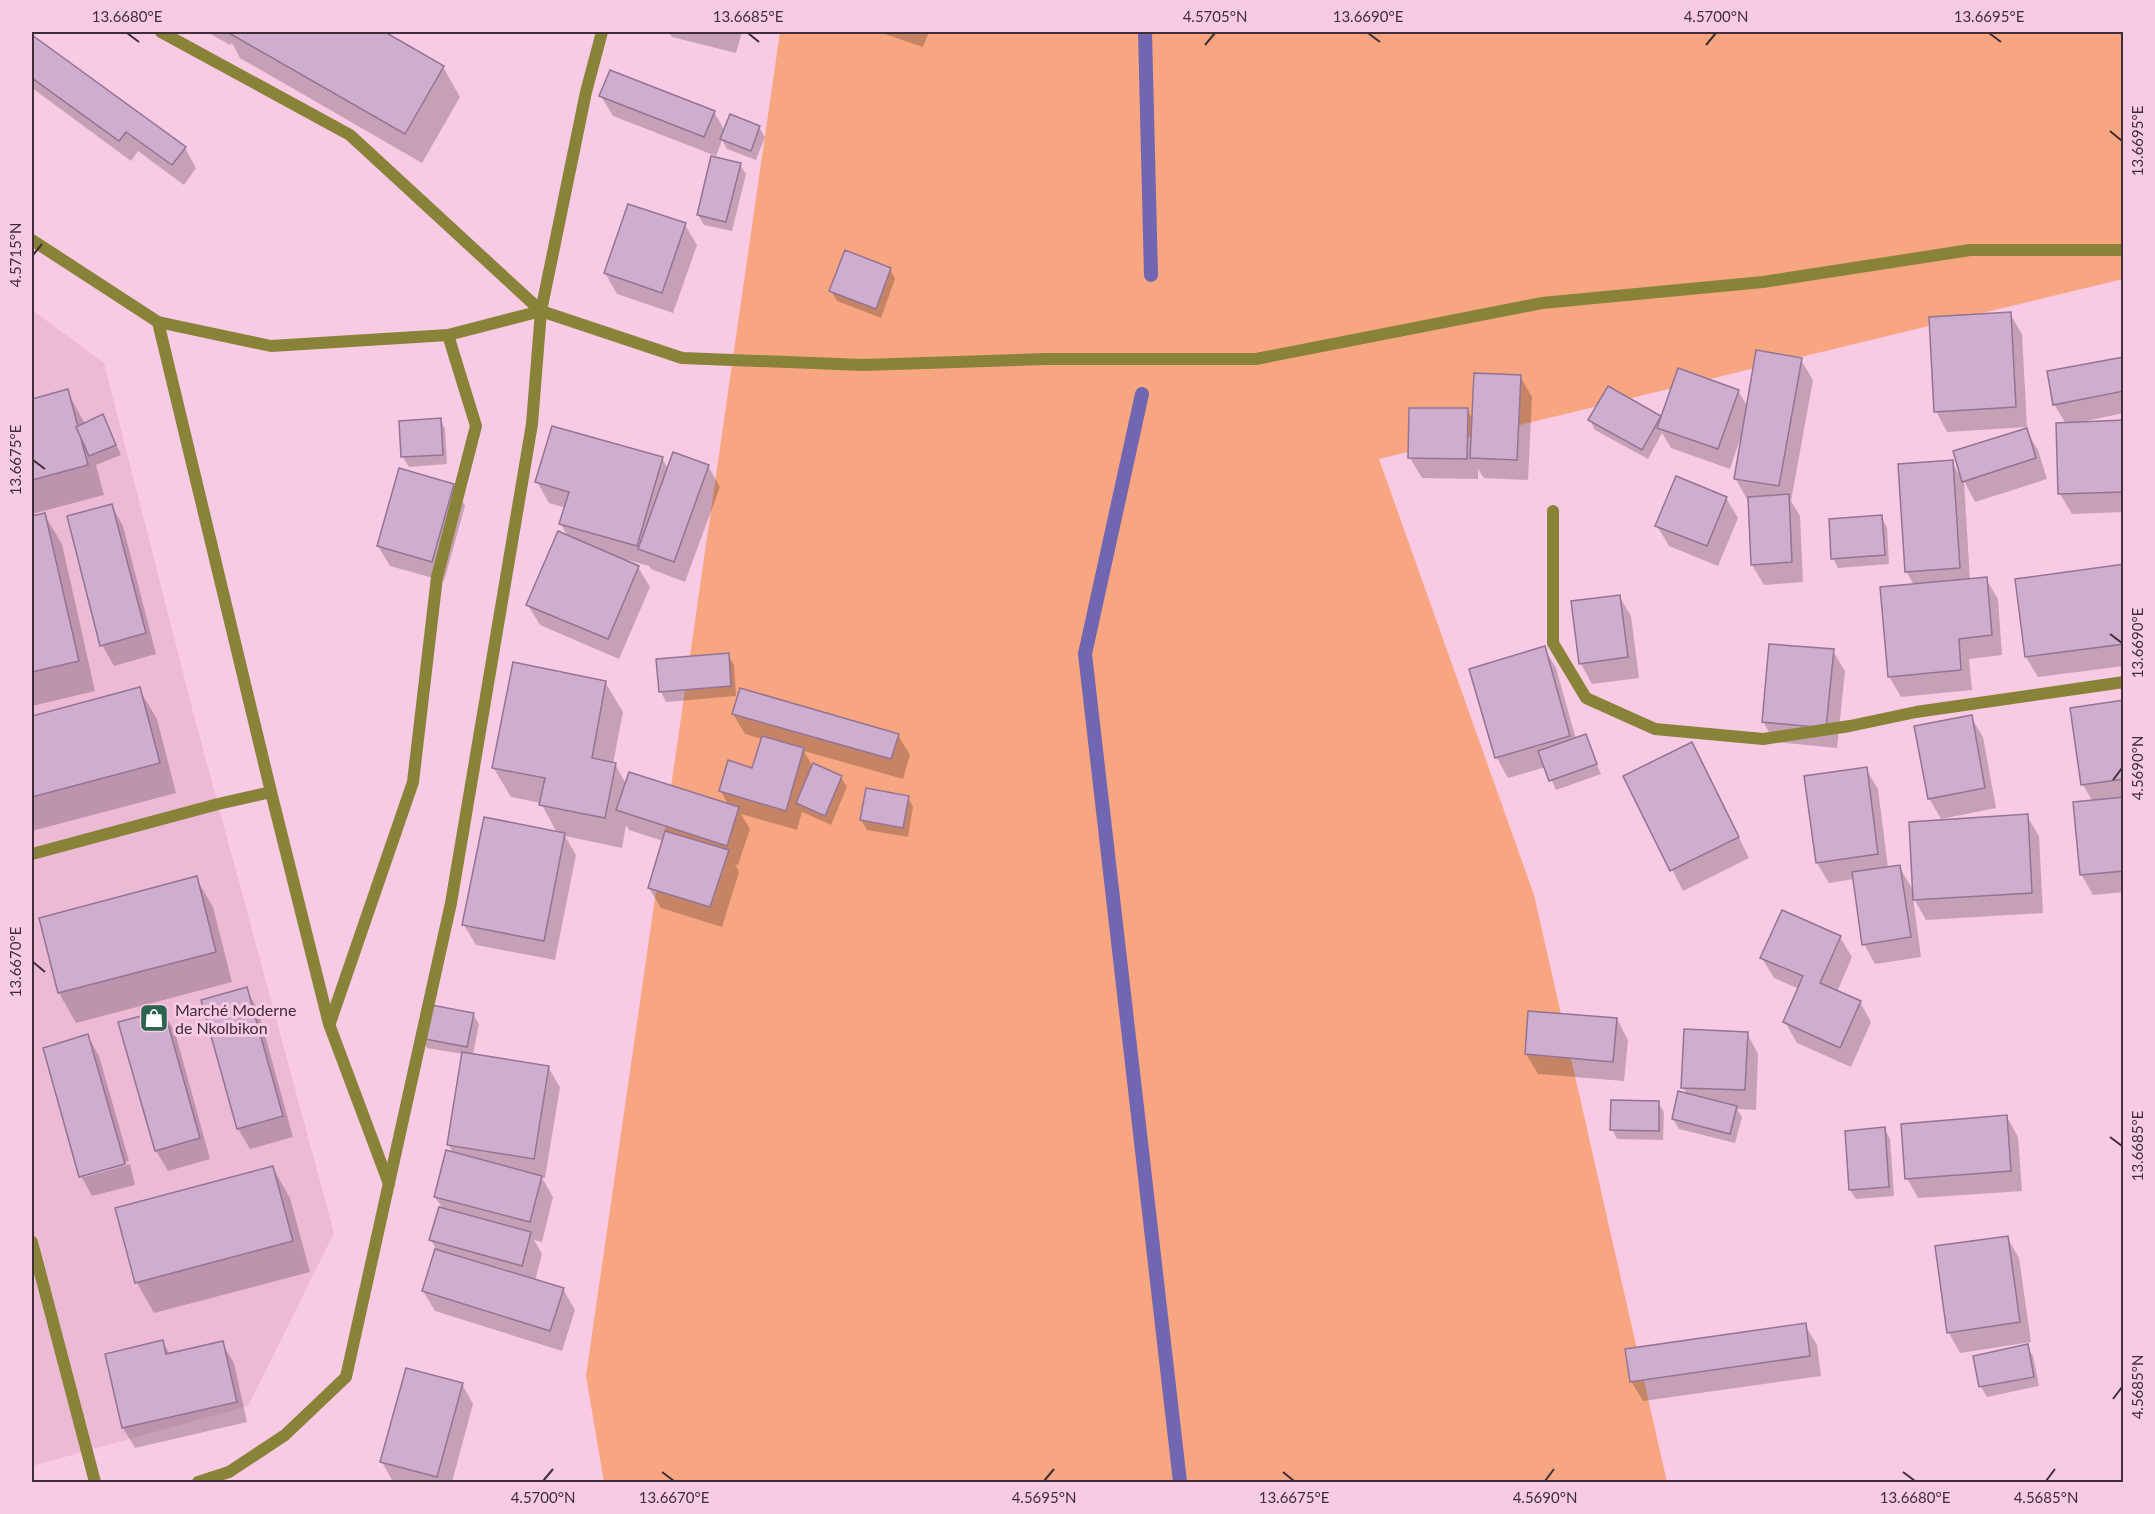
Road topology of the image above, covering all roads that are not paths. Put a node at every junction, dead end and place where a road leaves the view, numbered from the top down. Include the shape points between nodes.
1 (161, 32) edge
2 (602, 32) edge
3 (32, 240) edge
4 (2124, 250) edge
5 (541, 311) junction
6 (158, 322) junction
7 (447, 335) junction
8 (1553, 511) dead end
9 (2124, 682) edge
10 (271, 792) junction
11 (32, 854) edge
12 (329, 1024) junction
13 (389, 1184) junction
14 (32, 1242) edge
15 (95, 1482) edge
16 (198, 1482) edge

1 - 5 street via 350,135
2 - 5 street
3 - 6 street
4 - 5 street via 1970,250 1763,282 1542,303 1256,359 1046,359 863,365 682,358
5 - 7 street
5 - 13 street via 532,424 451,903
6 - 7 street via 271,346
6 - 10 street
7 - 12 street via 476,426 436,577 413,782
8 - 9 street via 1553,643 1586,698 1655,729 1763,739 1916,711
10 - 11 street
10 - 12 street
12 - 13 street
13 - 16 street via 346,1377 285,1436 229,1472
14 - 15 street

